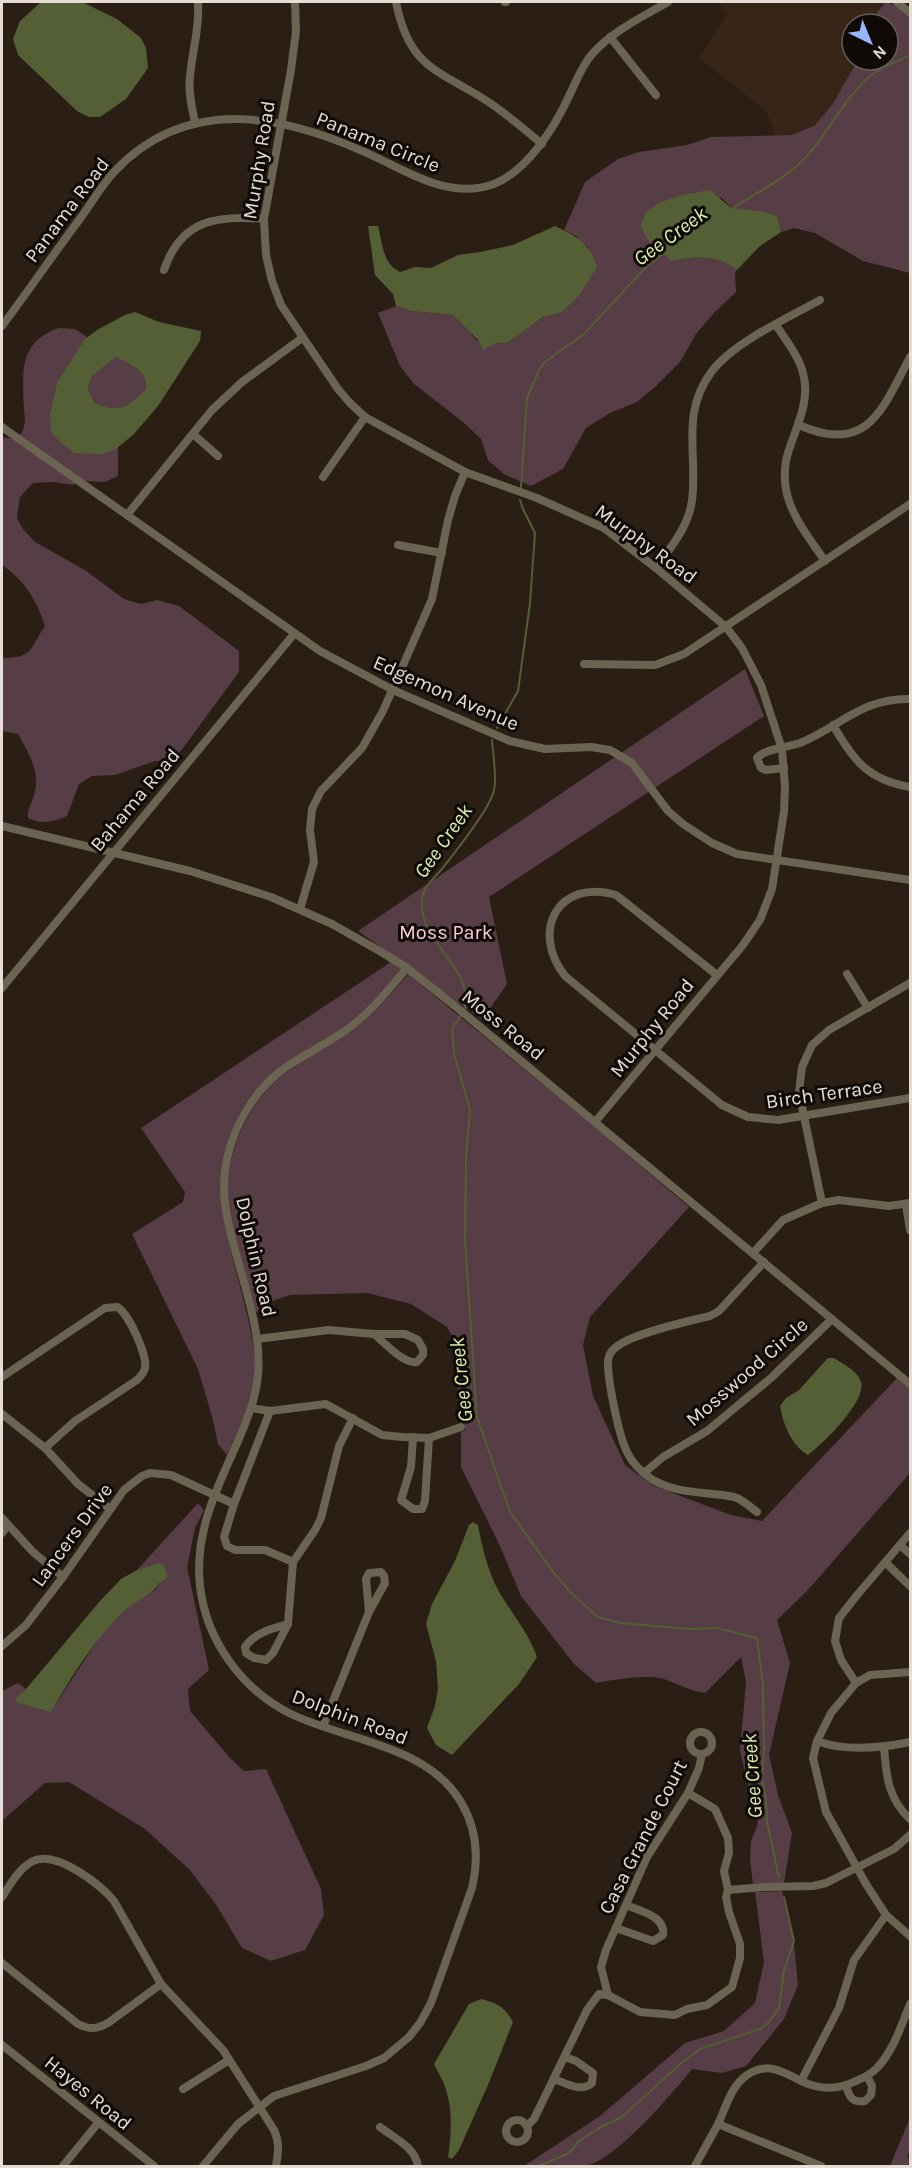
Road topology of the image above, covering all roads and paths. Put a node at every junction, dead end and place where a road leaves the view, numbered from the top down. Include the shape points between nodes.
1 (198, 2) edge
2 (295, 2) edge
3 (396, 2) edge
4 (668, 2) edge
5 (897, 2) edge
6 (910, 13) edge
7 (610, 37) junction
8 (656, 95) dead end
9 (280, 122) junction
10 (195, 123) junction
11 (542, 144) junction
12 (264, 219) junction
13 (164, 270) dead end
14 (820, 300) dead end
15 (3, 321) edge
16 (776, 324) junction
17 (302, 338) junction
18 (910, 357) edge
19 (365, 417) junction
20 (799, 425) junction
21 (2, 427) edge
22 (193, 434) junction
23 (218, 456) dead end
24 (465, 472) junction
25 (323, 477) dead end
26 (910, 504) edge
27 (127, 515) junction
28 (398, 545) dead end
29 (442, 553) junction
30 (825, 561) junction
31 (656, 568) junction
32 (726, 627) junction
33 (294, 634) junction
34 (584, 664) dead end
35 (393, 690) junction
36 (910, 699) edge
37 (832, 725) junction
38 (782, 749) junction
39 (784, 768) junction
40 (910, 787) edge
41 (2, 826) edge
42 (112, 854) junction
43 (776, 861) junction
44 (910, 880) edge
45 (300, 909) junction
46 (407, 968) junction
47 (847, 974) dead end
48 (717, 975) junction
49 (910, 983) edge
50 (2, 988) edge
51 (868, 1008) junction
52 (656, 1049) junction
53 (910, 1098) edge
54 (803, 1116) junction
55 (595, 1122) junction
56 (822, 1203) junction
57 (908, 1204) edge
58 (910, 1230) edge
59 (753, 1253) junction
60 (764, 1262) junction
61 (832, 1319) junction
62 (374, 1334) junction
63 (258, 1339) junction
64 (2, 1377) edge
65 (910, 1384) edge
66 (251, 1408) junction
67 (270, 1411) junction
68 (2, 1414) edge
69 (353, 1418) junction
70 (461, 1427) dead end
71 (413, 1437) junction
72 (429, 1438) junction
73 (45, 1448) junction
74 (644, 1473) junction
75 (215, 1494) junction
76 (234, 1504) junction
77 (110, 1509) junction
78 (757, 1512) dead end
79 (2, 1518) edge
80 (8, 1525) junction
81 (2, 1533) edge
82 (910, 1533) edge
83 (900, 1545) junction
84 (910, 1554) edge
85 (293, 1562) junction
86 (886, 1563) junction
87 (63, 1577) junction
88 (910, 1586) edge
89 (369, 1612) junction
90 (288, 1624) junction
91 (2, 1646) edge
92 (910, 1672) edge
93 (856, 1683) junction
94 (323, 1726) junction
95 (818, 1741) junction
96 (910, 1742) edge
97 (884, 1747) junction
98 (702, 1754) dead end
99 (688, 1793) junction
100 (910, 1819) edge
101 (910, 1835) edge
102 (857, 1868) junction
103 (728, 1890) junction
104 (2, 1897) edge
105 (626, 1905) junction
106 (886, 1915) junction
107 (616, 1928) junction
108 (910, 1936) edge
109 (2, 1963) edge
110 (161, 1984) junction
111 (608, 1995) junction
112 (910, 2004) edge
113 (2, 2045) edge
114 (565, 2057) junction
115 (229, 2060) junction
116 (867, 2076) junction
117 (554, 2079) junction
118 (801, 2081) junction
119 (846, 2085) junction
120 (183, 2089) dead end
121 (258, 2106) junction
122 (98, 2122) junction
123 (718, 2124) junction
124 (527, 2126) dead end
125 (380, 2127) dead end
126 (63, 2166) edge
127 (154, 2166) edge
128 (203, 2166) edge
129 (276, 2166) edge
130 (418, 2166) edge
131 (695, 2166) edge
132 (821, 2166) edge

1 - 10 street via 190,77
2 - 9 street, Murphy Road via 296,31
3 - 11 street via 400,24 415,52 447,79 507,115
4 - 7 street, Panama Circle
5 - 6 street
7 - 8 street
7 - 11 street, Panama Circle via 592,54 577,77
9 - 10 street, Panama Road via 255,119
9 - 11 street, Panama Circle via 348,144 427,182 457,188 504,179
9 - 12 street, Murphy Road
10 - 15 street, Panama Road via 139,149 113,173
12 - 13 street via 234,216 207,222 178,242
12 - 17 street, Murphy Road via 272,281 281,305
14 - 16 street
16 - 20 street via 803,373 805,395
16 - 31 street via 737,348 706,381 694,406 689,514 677,540
17 - 19 street, Murphy Road via 338,389
17 - 22 street via 242,382
18 - 20 street via 882,411 861,430 824,434
19 - 24 street, Murphy Road
19 - 25 street
20 - 30 street via 786,460 786,494 801,527
21 - 27 street, Edgemon Avenue
22 - 23 street
22 - 27 street
24 - 29 street via 450,512
24 - 31 street, Murphy Road via 604,528
26 - 30 street
27 - 33 street, Edgemon Avenue
28 - 29 street
29 - 35 street via 432,599
30 - 32 street
31 - 32 street, Murphy Road
32 - 34 street via 684,654 655,665
32 - 38 street, Murphy Road via 754,668
33 - 35 street, Edgemon Avenue
33 - 42 street, Bahama Road
35 - 43 street, Edgemon Avenue via 524,745 610,750 632,763 668,811 697,834 737,854
35 - 45 street via 362,748 321,791 312,809 314,862
36 - 37 street via 863,707
37 - 38 street
37 - 40 street via 858,763 878,777
38 - 39 street, Murphy Road
38 - 39 street via 760,753 757,758 766,770
39 - 43 street, Murphy Road via 784,811
41 - 42 street, Moss Road
42 - 45 street, Moss Road via 226,881
42 - 50 street, Bahama Road
43 - 44 street, Edgemon Avenue
43 - 48 street, Murphy Road via 772,889 760,920
45 - 46 street, Moss Road
46 - 55 street, Moss Road
46 - 63 street, Dolphin Road via 356,1022 272,1079 253,1100 234,1135 225,1173 225,1207
47 - 51 street
48 - 52 street, Murphy Road
48 - 52 street, Birch Terrace via 616,895 582,892 561,906 548,937 556,964 565,976
49 - 51 street
51 - 54 street via 829,1030 812,1045 799,1081
52 - 54 street, Birch Terrace via 736,1113 778,1120
52 - 55 street, Murphy Road
53 - 54 street, Birch Terrace
54 - 56 street
55 - 59 street, Moss Road
56 - 57 street via 839,1200 889,1206
56 - 59 street via 783,1220
57 - 58 street
59 - 60 street, Moss Road
60 - 61 street, Moss Road
60 - 74 street via 711,1316 645,1334 616,1346 609,1354 624,1445
61 - 65 street, Moss Road
61 - 74 street, Mosswood Circle via 771,1378 707,1431
62 - 62 street via 405,1359 417,1362 423,1355 418,1340 411,1336
62 - 63 street via 329,1330
63 - 66 street, Dolphin Road via 258,1376
64 - 73 street via 105,1308 117,1307 127,1316 146,1359 143,1374 75,1421
66 - 67 street
66 - 75 street, Dolphin Road
67 - 69 street via 326,1404
67 - 76 street
68 - 73 street
69 - 71 street via 382,1435
69 - 85 street via 339,1446 321,1518
70 - 72 street
71 - 72 street
71 - 72 street via 411,1467 401,1500 413,1509 422,1509 425,1502
73 - 77 street via 78,1484
74 - 78 street via 656,1482 678,1489 734,1497
75 - 76 street, Lancers Drive
75 - 77 street, Lancers Drive via 171,1475 150,1473 123,1490
75 - 94 street, Dolphin Road via 203,1530 199,1566 203,1600 215,1636 236,1670 258,1692 289,1713
76 - 85 street via 224,1537 227,1546 235,1550 265,1550
77 - 87 street, Lancers Drive
79 - 80 street
80 - 81 street
80 - 87 street
82 - 83 street
83 - 84 street
83 - 86 street
85 - 90 street
86 - 88 street
86 - 93 street via 839,1618 835,1641 841,1660
87 - 91 street, Lancers Drive via 26,1625
89 - 89 street via 385,1583 381,1572 369,1574 366,1579
89 - 94 street
90 - 90 street via 266,1660 246,1653 249,1641
92 - 93 street via 870,1675
93 - 95 street via 831,1713
94 - 121 street, Dolphin Road via 405,1755 441,1777 459,1797 472,1825 476,1872 431,2003 409,2037 384,2058 287,2090
95 - 97 street via 832,1746
95 - 102 street via 813,1758 826,1812
96 - 97 street
97 - 100 street via 889,1790
98 - 99 street, Casa Grande Court
99 - 103 street via 714,1809 722,1822 728,1838 729,1853 723,1872
99 - 105 street, Casa Grande Court via 647,1857
101 - 102 street via 894,1849
102 - 103 street via 813,1886
102 - 106 street
103 - 111 street via 729,1912 740,1944 732,1987 707,2005 675,2015 640,2012
104 - 110 street via 34,1860 45,1859 83,1874 114,1901
105 - 107 street, Casa Grande Court
105 - 107 street via 659,1920 663,1935 653,1941
106 - 108 street
106 - 118 street via 854,1960 839,2008
107 - 111 street, Casa Grande Court via 600,1967
109 - 110 street via 86,2028 108,2023
110 - 115 street
111 - 114 street via 599,1994 592,2001
112 - 116 street via 888,2052
113 - 122 street, Hayes Road
114 - 117 street
114 - 117 street via 593,2073 592,2083 581,2088
115 - 120 street
115 - 121 street
116 - 119 street
116 - 119 street via 872,2086 865,2101 851,2098
117 - 124 street
118 - 119 street via 820,2087
118 - 123 street via 776,2069 752,2072 732,2090
121 - 128 street, Dolphin Road
121 - 129 street via 278,2139
122 - 126 street
122 - 127 street, Hayes Road
123 - 131 street
123 - 132 street
125 - 130 street via 411,2150

